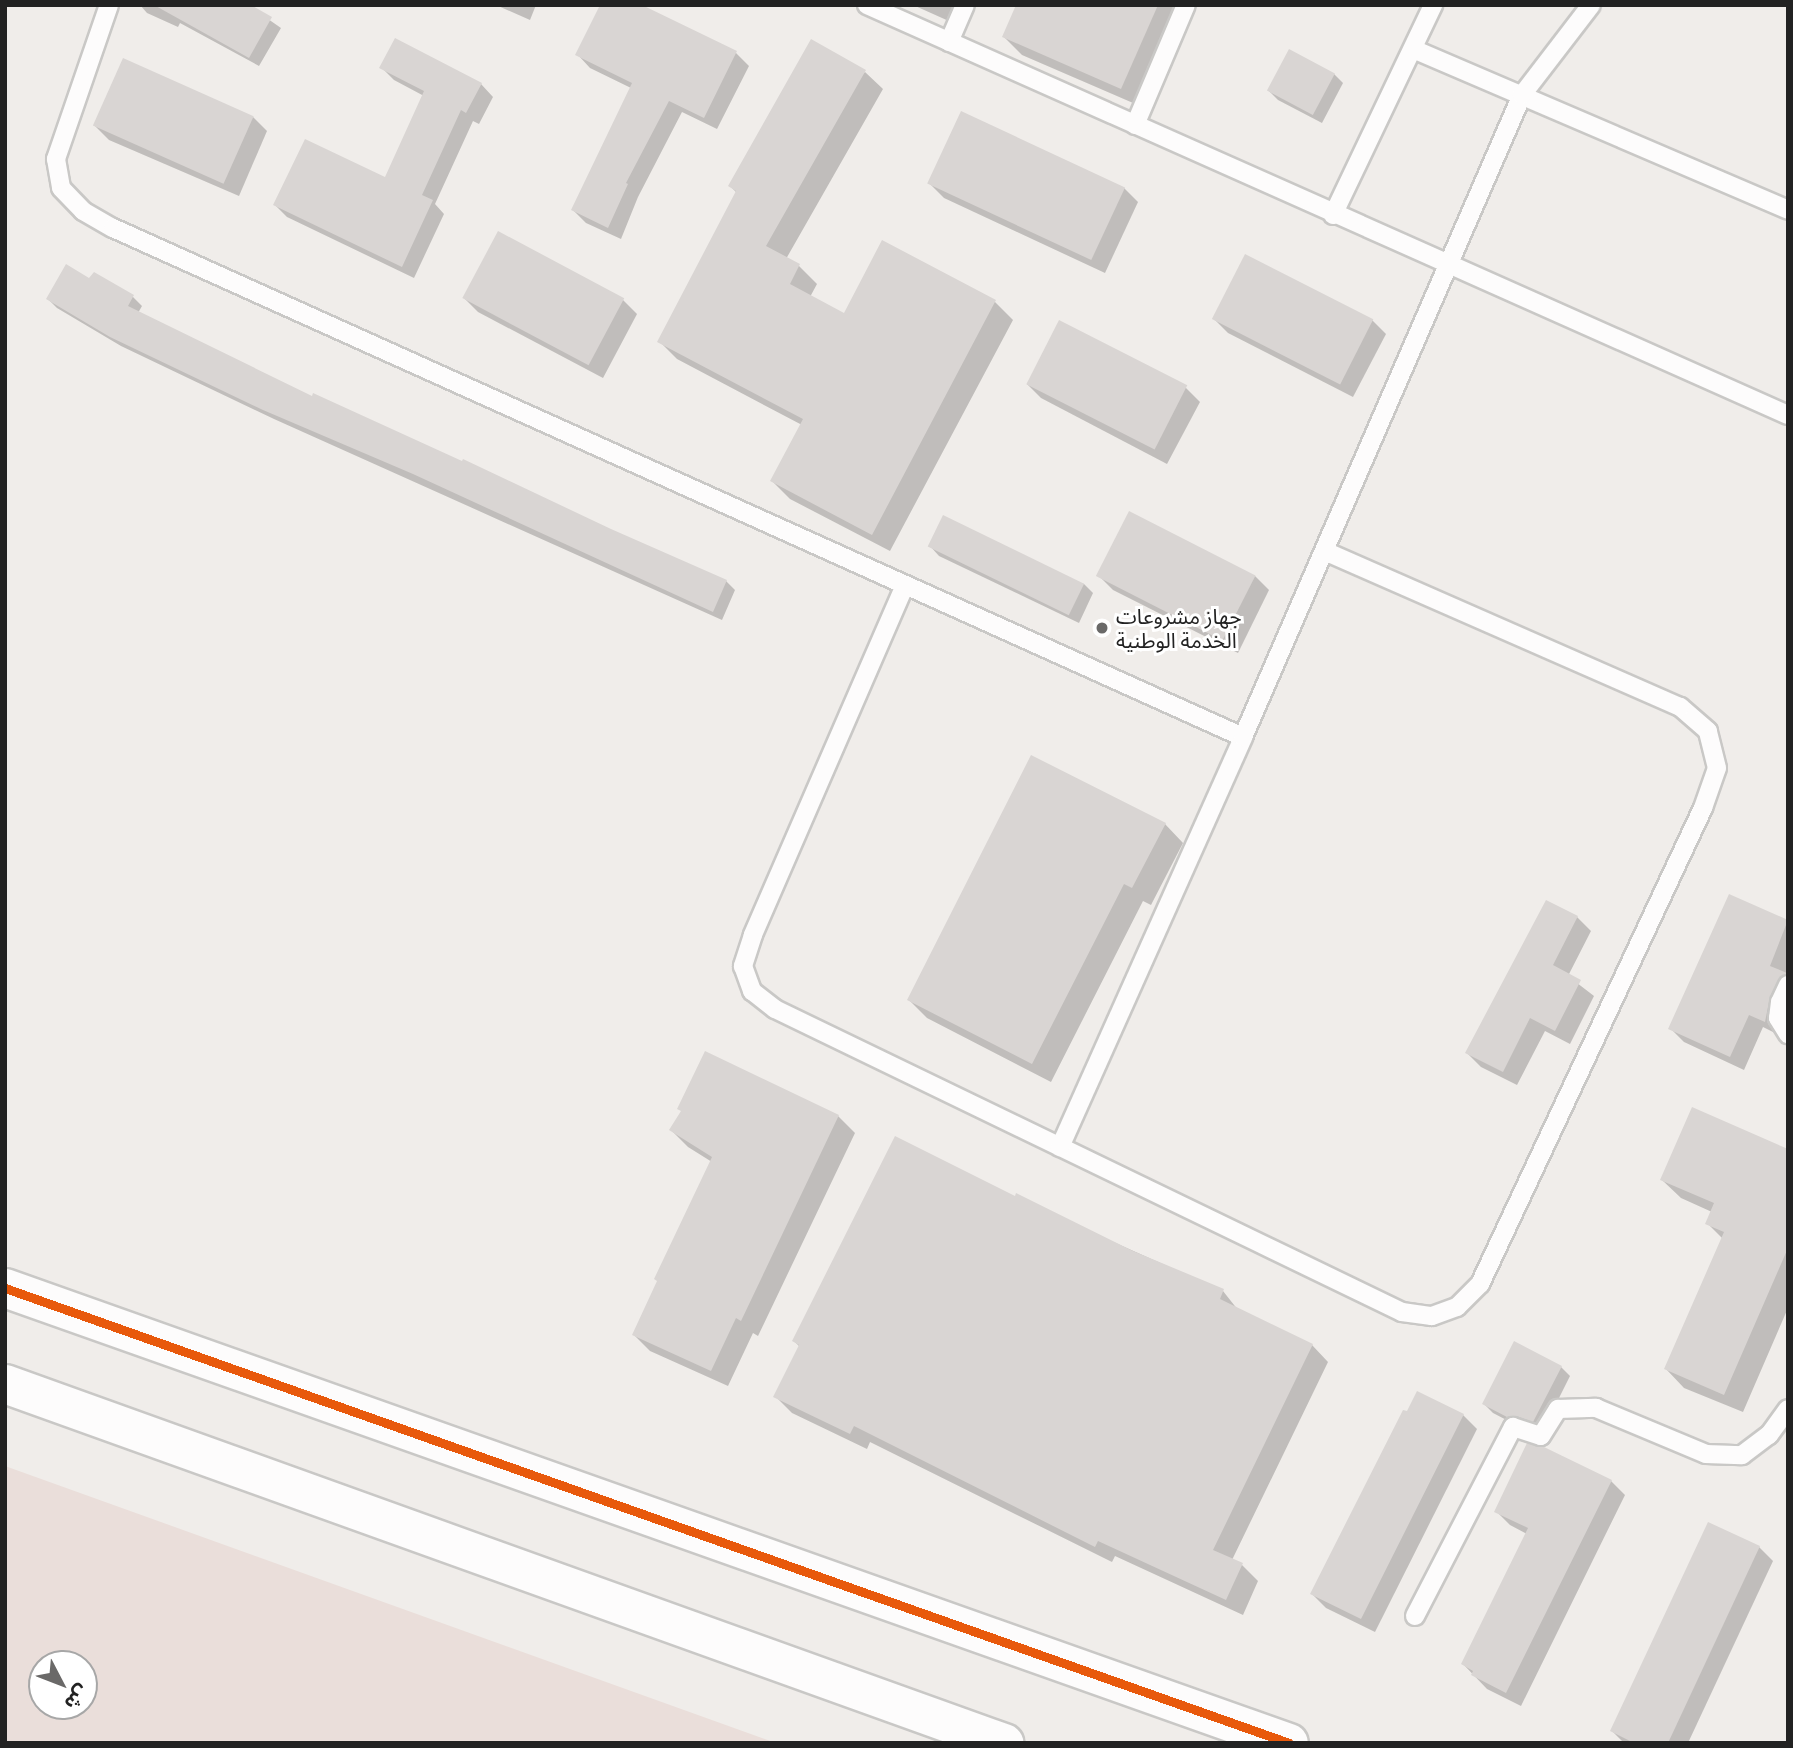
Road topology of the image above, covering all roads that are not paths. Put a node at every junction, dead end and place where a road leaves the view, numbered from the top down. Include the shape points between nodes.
1 (109, 5) edge
2 (867, 5) edge
3 (965, 5) edge
4 (1186, 5) edge
5 (1433, 5) edge
6 (1591, 5) edge
7 (949, 42) junction
8 (1413, 49) junction
9 (1522, 95) junction
10 (1135, 125) junction
11 (1788, 210) edge
12 (1333, 215) junction
13 (1448, 266) junction
14 (1788, 415) edge
15 (1325, 551) junction
16 (905, 585) junction
17 (1243, 737) junction
18 (1788, 985) edge
19 (1788, 1034) edge
20 (1060, 1147) junction
21 (5, 1288) edge
22 (5, 1384) edge
23 (1788, 1409) edge
24 (1415, 1616) dead end
25 (1004, 1743) edge
26 (1289, 1743) edge

1 - 16 lane via 56,159 61,188 83,211
2 - 7 lane
3 - 7 lane
4 - 10 lane
5 - 8 lane
6 - 9 lane
7 - 10 lane
8 - 9 lane
8 - 12 lane
9 - 11 lane
9 - 13 lane
10 - 12 lane
12 - 13 lane
13 - 14 lane
13 - 15 lane
15 - 17 lane
15 - 20 lane via 1680,707 1708,731 1717,768 1703,808 1480,1284 1457,1307 1432,1316 1402,1312
16 - 17 lane
16 - 20 lane via 743,967 752,991 775,1009
17 - 20 lane
18 - 19 lane via 1778,1018
21 - 26 street
22 - 25 street
23 - 24 lane via 1769,1435 1742,1455 1706,1454 1596,1408 1558,1409 1541,1436 1513,1427

